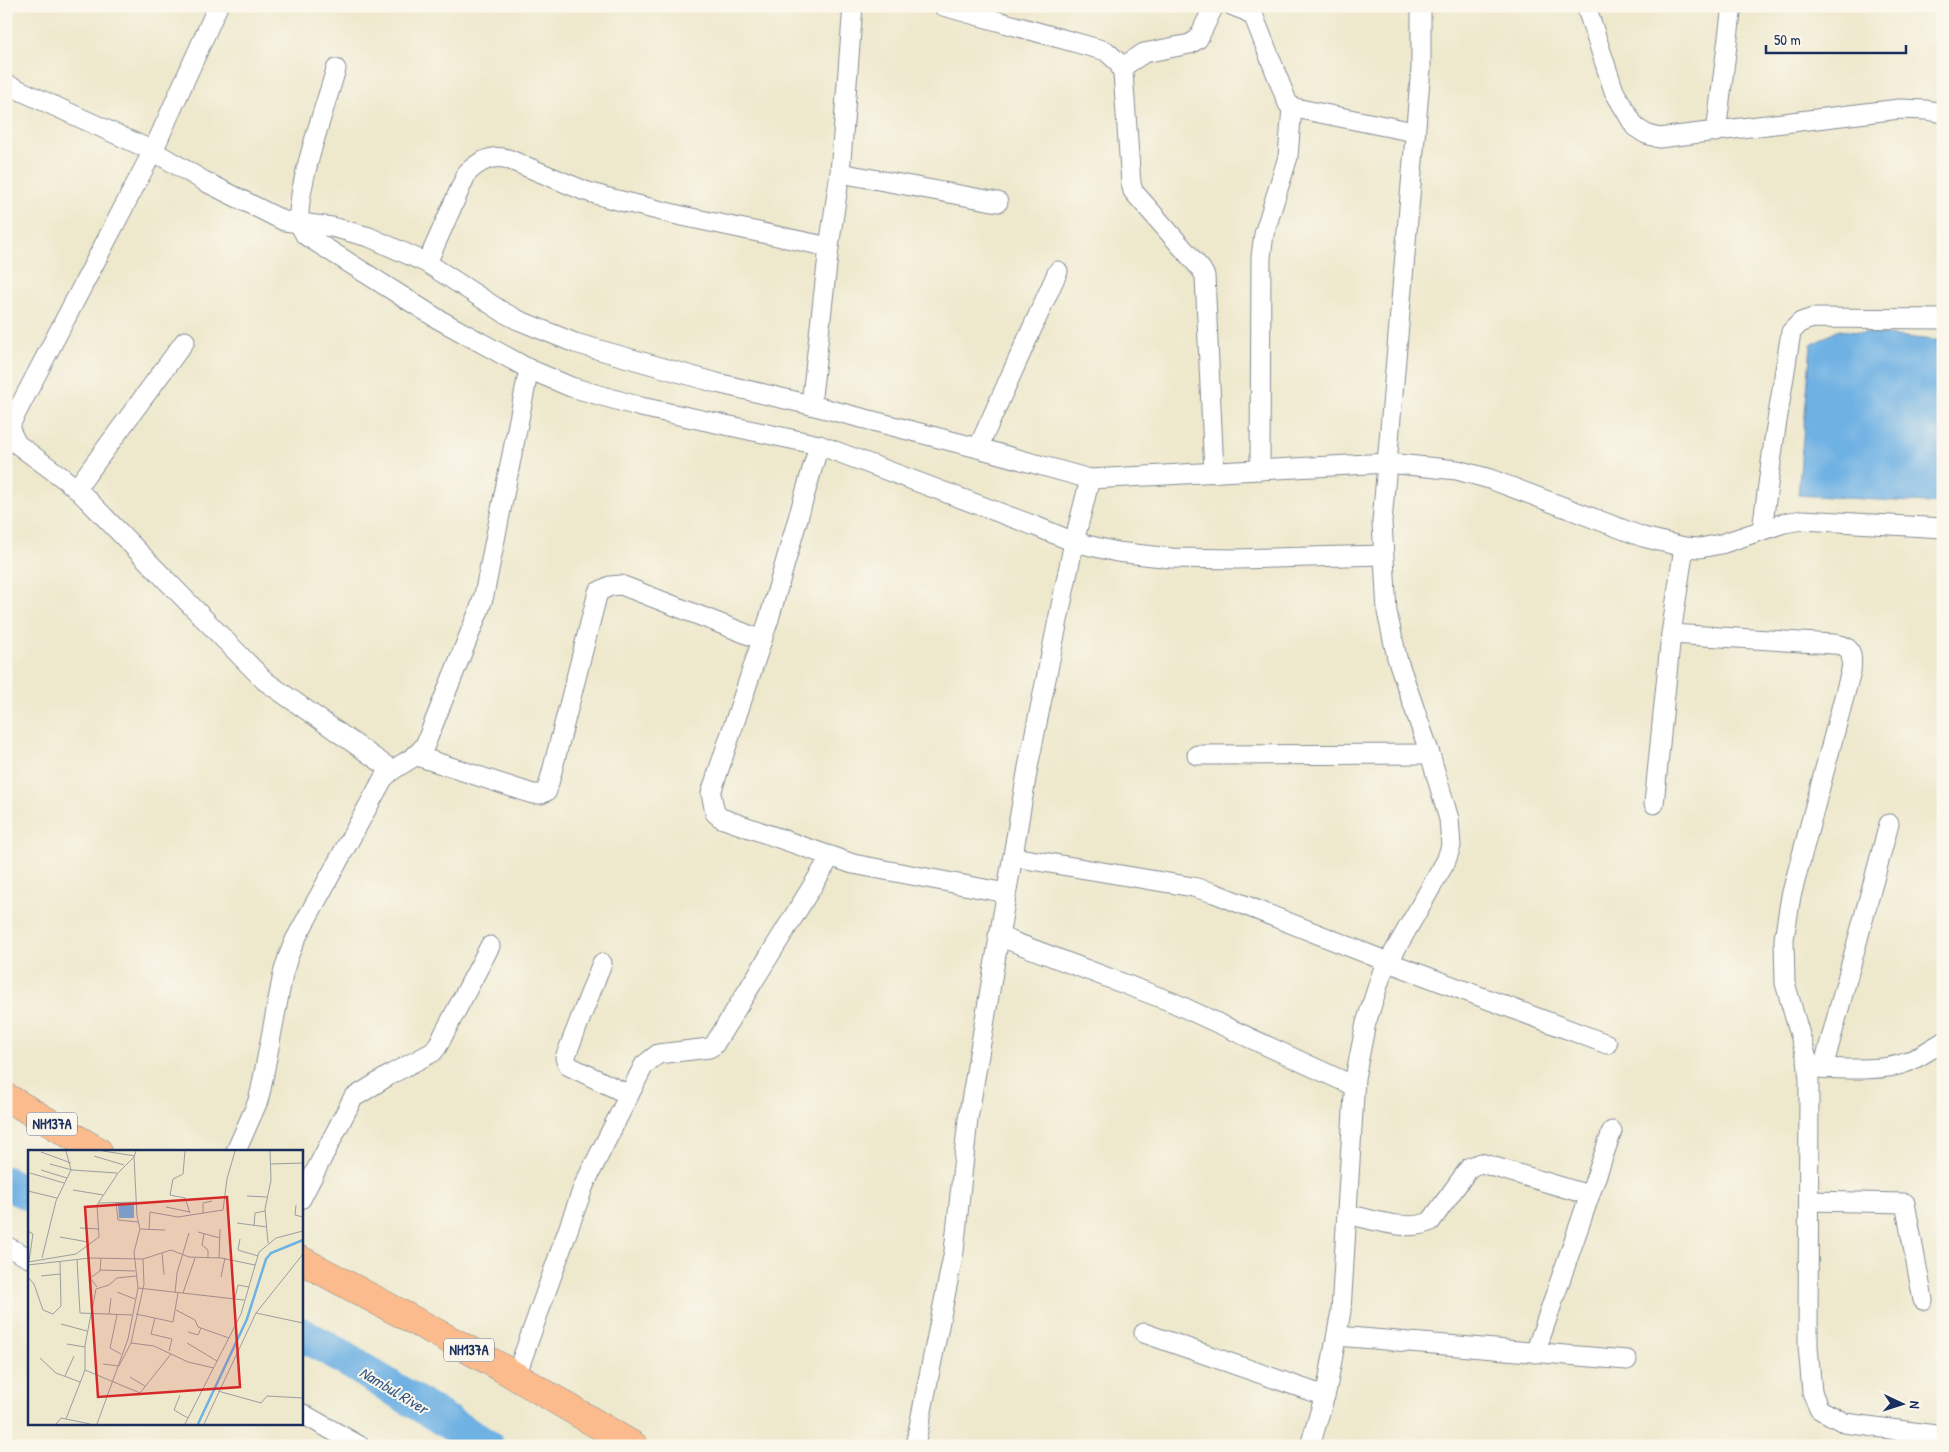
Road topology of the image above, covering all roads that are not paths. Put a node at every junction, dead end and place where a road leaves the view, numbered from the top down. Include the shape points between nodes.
1 (218, 6) edge
2 (853, 6) edge
3 (943, 6) edge
4 (1214, 6) edge
5 (1233, 6) edge
6 (1421, 6) edge
7 (1732, 6) edge
8 (1588, 8) edge
9 (1121, 68) junction
10 (336, 69) dead end
11 (6, 84) edge
12 (1292, 106) junction
13 (1943, 113) edge
14 (1414, 132) junction
15 (1716, 132) junction
16 (153, 151) junction
17 (840, 173) junction
18 (998, 202) dead end
19 (300, 224) junction
20 (829, 246) junction
21 (427, 262) junction
22 (1058, 271) dead end
23 (1943, 319) edge
24 (185, 341) dead end
25 (529, 369) junction
26 (811, 405) junction
27 (819, 445) junction
28 (978, 448) junction
29 (1387, 463) junction
30 (1260, 470) junction
31 (1214, 473) junction
32 (1090, 479) junction
33 (76, 489) junction
34 (1943, 528) edge
35 (1762, 530) junction
36 (1074, 542) junction
37 (1684, 547) junction
38 (1383, 555) junction
39 (1673, 624) junction
40 (762, 640) junction
41 (1430, 754) junction
42 (1197, 755) dead end
43 (417, 756) junction
44 (392, 770) junction
45 (1654, 804) dead end
46 (1889, 824) dead end
47 (831, 856) junction
48 (1013, 857) junction
49 (1006, 893) junction
50 (998, 936) junction
51 (490, 946) dead end
52 (1388, 962) junction
53 (602, 963) dead end
54 (1943, 1042) edge
55 (1607, 1044) dead end
56 (1815, 1068) junction
57 (1354, 1086) junction
58 (629, 1095) junction
59 (6, 1097) edge
60 (1612, 1131) dead end
61 (96, 1150) edge
62 (236, 1150) edge
63 (1589, 1195) junction
64 (302, 1197) edge
65 (1809, 1201) junction
66 (1346, 1214) junction
67 (6, 1246) edge
68 (28, 1257) edge
69 (302, 1261) edge
70 (1923, 1300) dead end
71 (1144, 1333) dead end
72 (1337, 1336) junction
73 (1535, 1352) junction
74 (1627, 1360) dead end
75 (516, 1376) junction
76 (1325, 1396) junction
77 (302, 1414) edge
78 (1943, 1436) edge
79 (360, 1446) edge
80 (634, 1446) edge
81 (915, 1446) edge
82 (1310, 1446) edge

1 - 16 street
2 - 17 street
3 - 9 street via 1106,51
4 - 9 street via 1198,39 1190,44 1144,53
5 - 12 street via 1254,17 1285,101
6 - 14 street via 1421,68
7 - 15 street
8 - 15 street via 1614,91 1635,127 1659,138
9 - 31 street via 1133,191 1205,276
10 - 19 street via 307,168
11 - 16 street
12 - 14 street
12 - 30 street via 1288,157 1260,257
13 - 15 street via 1899,109
14 - 29 street
16 - 19 street via 284,222
16 - 33 street via 11,423 17,444
17 - 18 street
17 - 20 street
19 - 21 street via 332,227 369,237
19 - 25 street via 308,238 438,319
20 - 21 street via 609,198 508,159 494,157 478,163 467,173
20 - 26 street
21 - 26 street via 518,320 575,343 717,383
22 - 28 street
23 - 35 street via 1813,318 1796,326 1791,332
24 - 33 street
25 - 27 street via 571,387 641,407
25 - 43 street via 484,595
26 - 28 street
27 - 36 street
27 - 40 street
28 - 32 street
29 - 30 street
29 - 37 street via 1457,470 1490,479 1643,537
29 - 38 street
30 - 31 street
31 - 32 street
32 - 36 street
33 - 44 street via 265,681
34 - 35 street via 1818,520 1784,523
35 - 37 street via 1721,544
36 - 38 street via 1117,552 1171,558
36 - 48 street
37 - 39 street
38 - 41 street via 1387,612 1397,658
39 - 45 street
39 - 56 street via 1843,644 1852,659 1791,896 1784,940 1784,983
40 - 43 street via 621,586 610,586 598,592 547,791 533,794
40 - 47 street via 711,793 715,813 721,818
41 - 42 street
41 - 52 street via 1449,819 1451,846 1446,862
43 - 44 street
44 - 62 street via 384,779 288,957 261,1088
46 - 56 street
47 - 49 street via 853,864
47 - 58 street via 714,1045 653,1056 644,1065
48 - 49 street
48 - 52 street via 1193,887
49 - 50 street
50 - 57 street via 1172,1002
50 - 81 street via 968,1119 954,1251
51 - 64 street via 433,1052 353,1098
52 - 55 street
52 - 57 street via 1366,1022
53 - 58 street via 565,1061 569,1066
54 - 56 street via 1896,1066
56 - 65 street
57 - 66 street
58 - 75 street via 584,1185
59 - 61 highway, NH137A
60 - 63 street
63 - 66 street via 1481,1163 1470,1167 1425,1225 1410,1226
63 - 73 street
65 - 70 street via 1905,1203
65 - 78 street via 1808,1346 1812,1392 1819,1409 1845,1423
66 - 72 street
67 - 68 street
69 - 75 highway, NH137A
71 - 76 street
72 - 73 street
72 - 76 street
73 - 74 street
75 - 80 highway, NH137A
76 - 82 street
77 - 79 street

